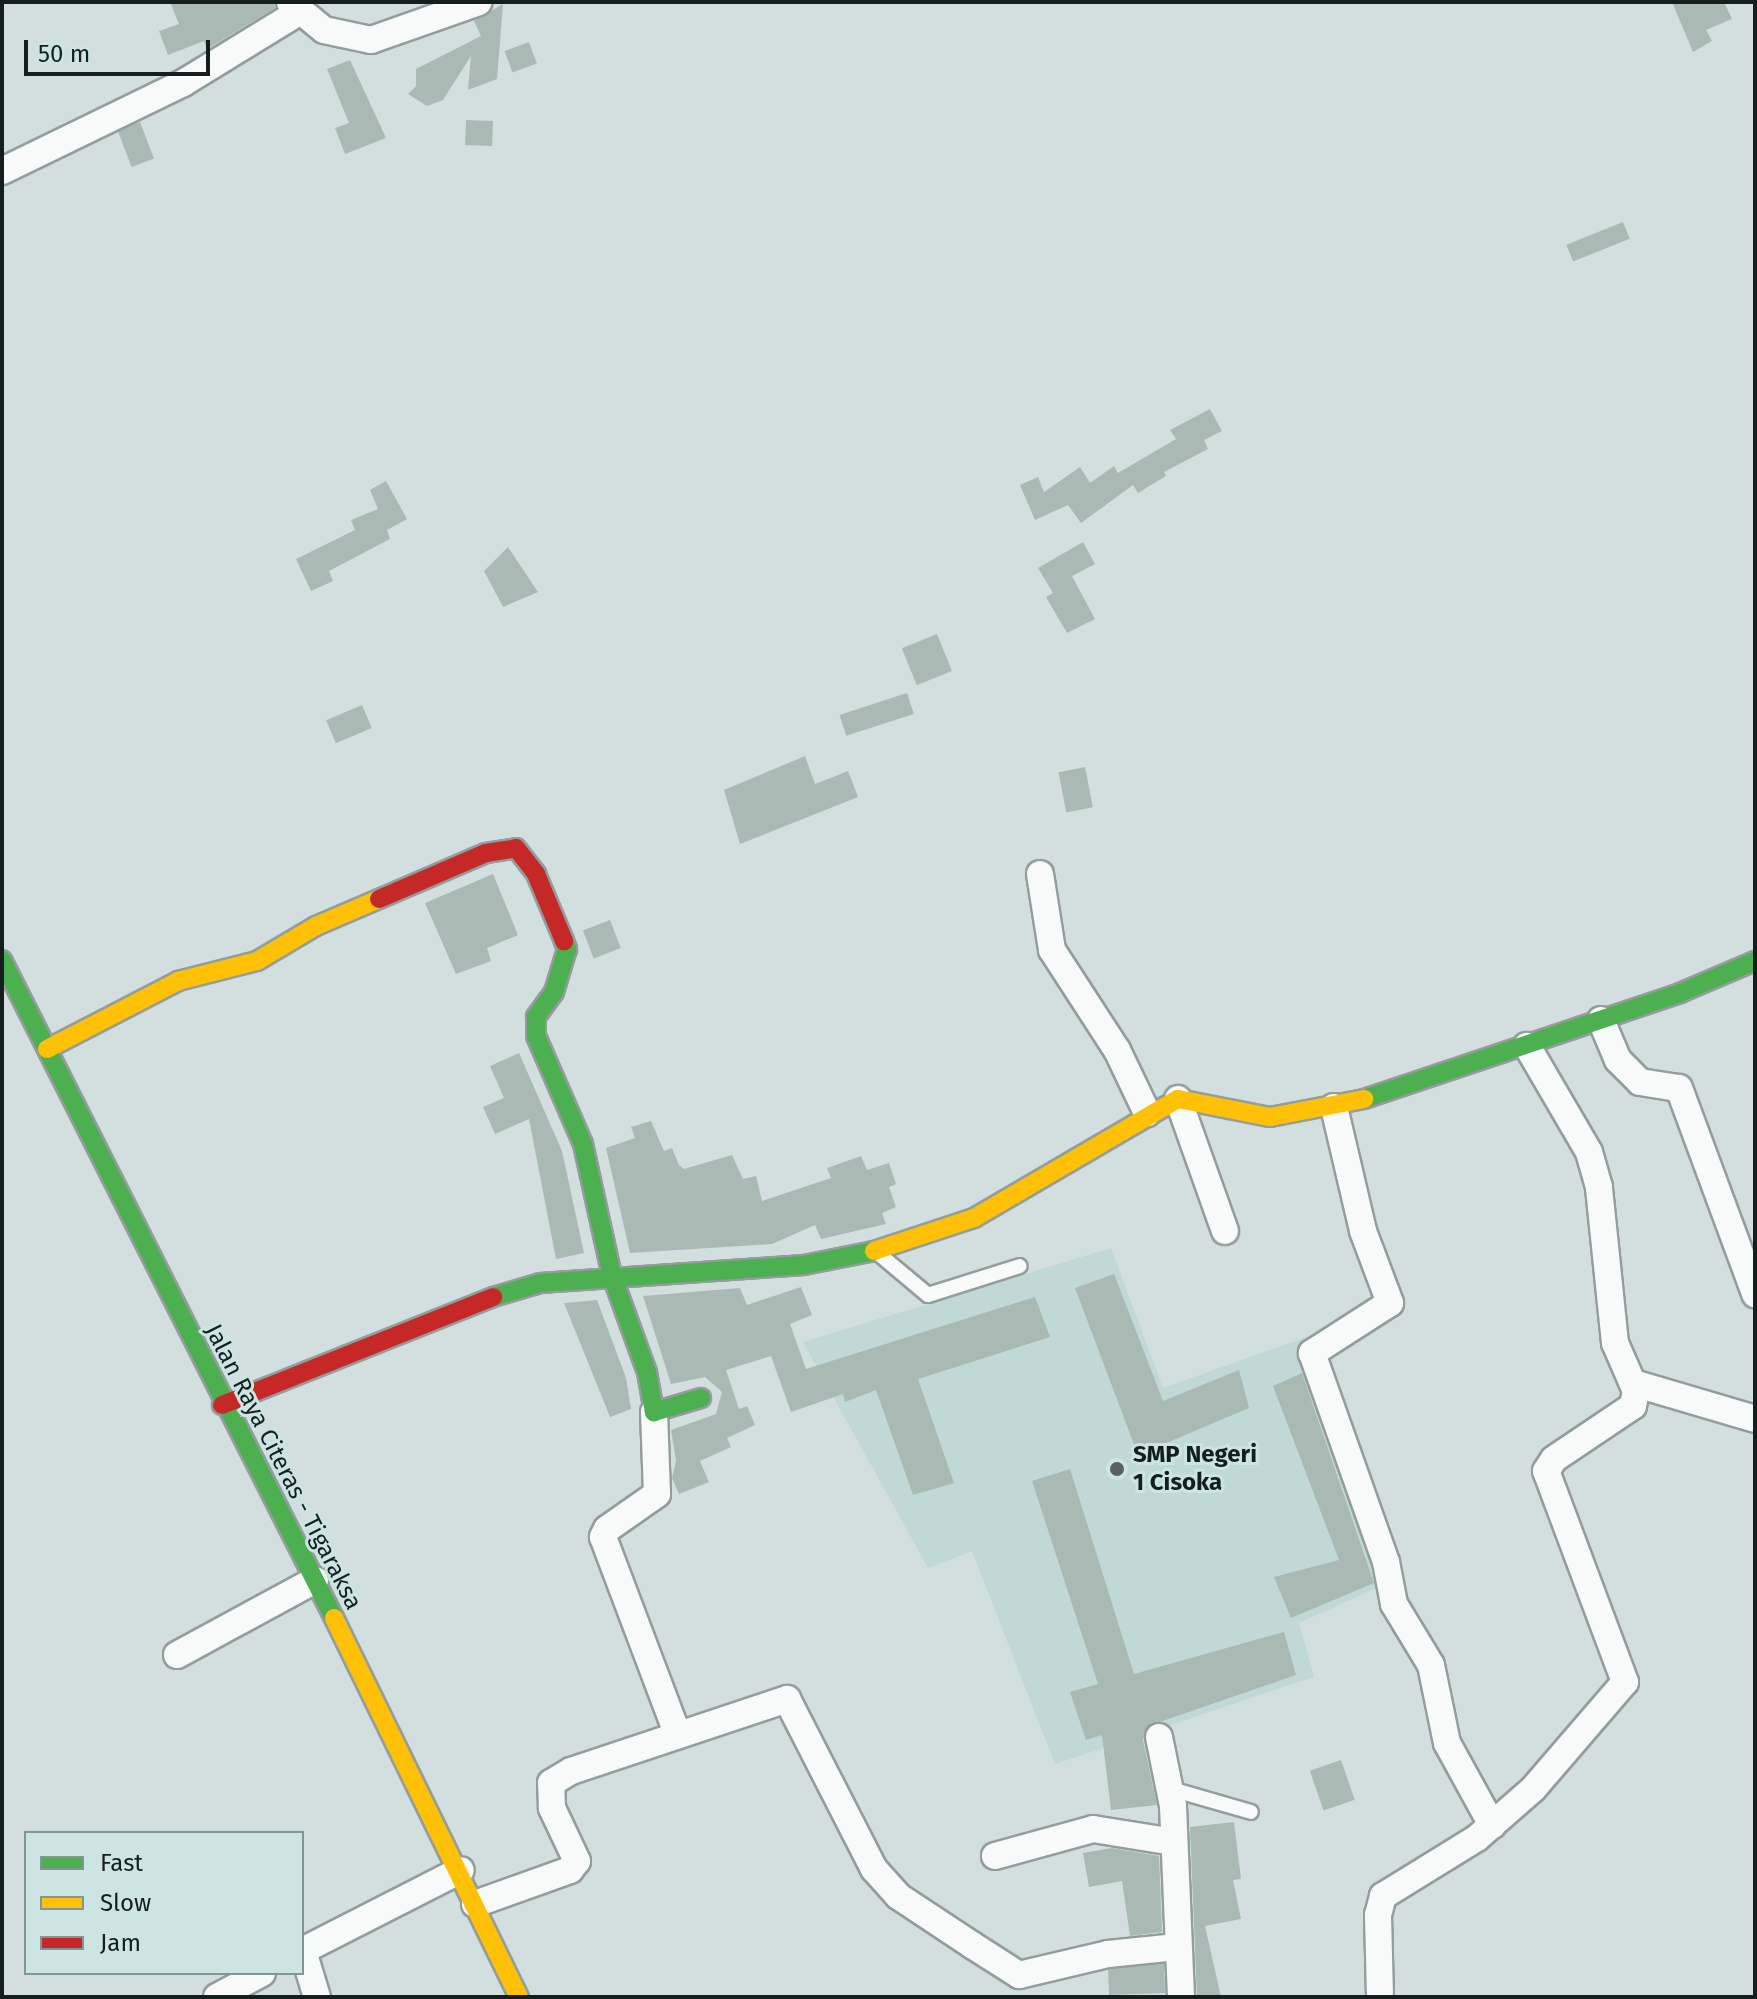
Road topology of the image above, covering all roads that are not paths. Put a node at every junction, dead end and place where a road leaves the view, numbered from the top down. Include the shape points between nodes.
1 (479, 2) edge
2 (295, 7) edge
3 (2, 171) edge
4 (1040, 874) dead end
5 (2, 960) edge
6 (1755, 961) edge
7 (1601, 1020) junction
8 (1527, 1046) junction
9 (47, 1049) junction
10 (1178, 1099) junction
11 (1334, 1107) junction
12 (1147, 1113) junction
13 (1225, 1231) dead end
14 (875, 1251) junction
15 (1020, 1266) dead end
16 (612, 1276) junction
17 (1755, 1294) edge
18 (1633, 1383) junction
19 (701, 1398) dead end
20 (222, 1405) junction
21 (654, 1412) junction
22 (1755, 1419) edge
23 (315, 1580) junction
24 (177, 1655) dead end
25 (678, 1735) junction
26 (1159, 1737) dead end
27 (1171, 1789) junction
28 (1251, 1812) dead end
29 (1492, 1825) junction
30 (1173, 1842) junction
31 (995, 1856) dead end
32 (461, 1870) junction
33 (475, 1904) junction
34 (1177, 1947) junction
35 (304, 1950) edge
36 (304, 1957) edge
37 (258, 1975) edge
38 (217, 1997) edge
39 (317, 1997) edge
40 (519, 1997) edge
41 (1181, 1997) edge
42 (1380, 1997) edge

1 - 2 street via 371,40 336,35
2 - 3 street via 183,83
4 - 12 street via 1052,950 1117,1050
5 - 9 street, Jalan Raya Citeras - Tigaraksa
6 - 7 street
7 - 8 street
7 - 17 street via 1618,1060 1640,1082 1679,1088
8 - 11 street
8 - 18 street via 1589,1152 1599,1187 1615,1343
9 - 16 street via 178,981 257,961 316,926 486,853 516,848 536,874 567,949 554,992 536,1017 536,1036 583,1144
9 - 20 street, Jalan Raya Citeras - Tigaraksa
10 - 11 street via 1270,1117
10 - 12 street
10 - 13 street
11 - 29 street via 1363,1231 1390,1303 1312,1353 1386,1562 1394,1604 1431,1665 1447,1743
12 - 14 street via 1106,1144 974,1218
14 - 15 lane via 928,1295
14 - 16 street via 804,1265
16 - 20 street via 540,1283 462,1306
16 - 21 street via 647,1372
18 - 22 street
18 - 29 street via 1633,1406 1554,1459 1546,1471 1625,1682 1533,1789
19 - 21 street
20 - 23 street, Jalan Raya Citeras - Tigaraksa
21 - 25 street via 657,1494 603,1537
23 - 24 street
23 - 32 street, Jalan Raya Citeras - Tigaraksa
25 - 33 street via 571,1771 551,1783 552,1808 577,1861 570,1870
25 - 34 street via 790,1700 874,1869 898,1896 1019,1975 1108,1954
26 - 27 street
27 - 28 lane
27 - 30 street
29 - 42 street via 1383,1896 1378,1915
30 - 31 street via 1093,1829
30 - 34 street
32 - 33 street, Jalan Raya Citeras - Tigaraksa
32 - 35 street
33 - 40 street, Jalan Raya Citeras - Tigaraksa
34 - 41 street
36 - 39 street
37 - 38 street

